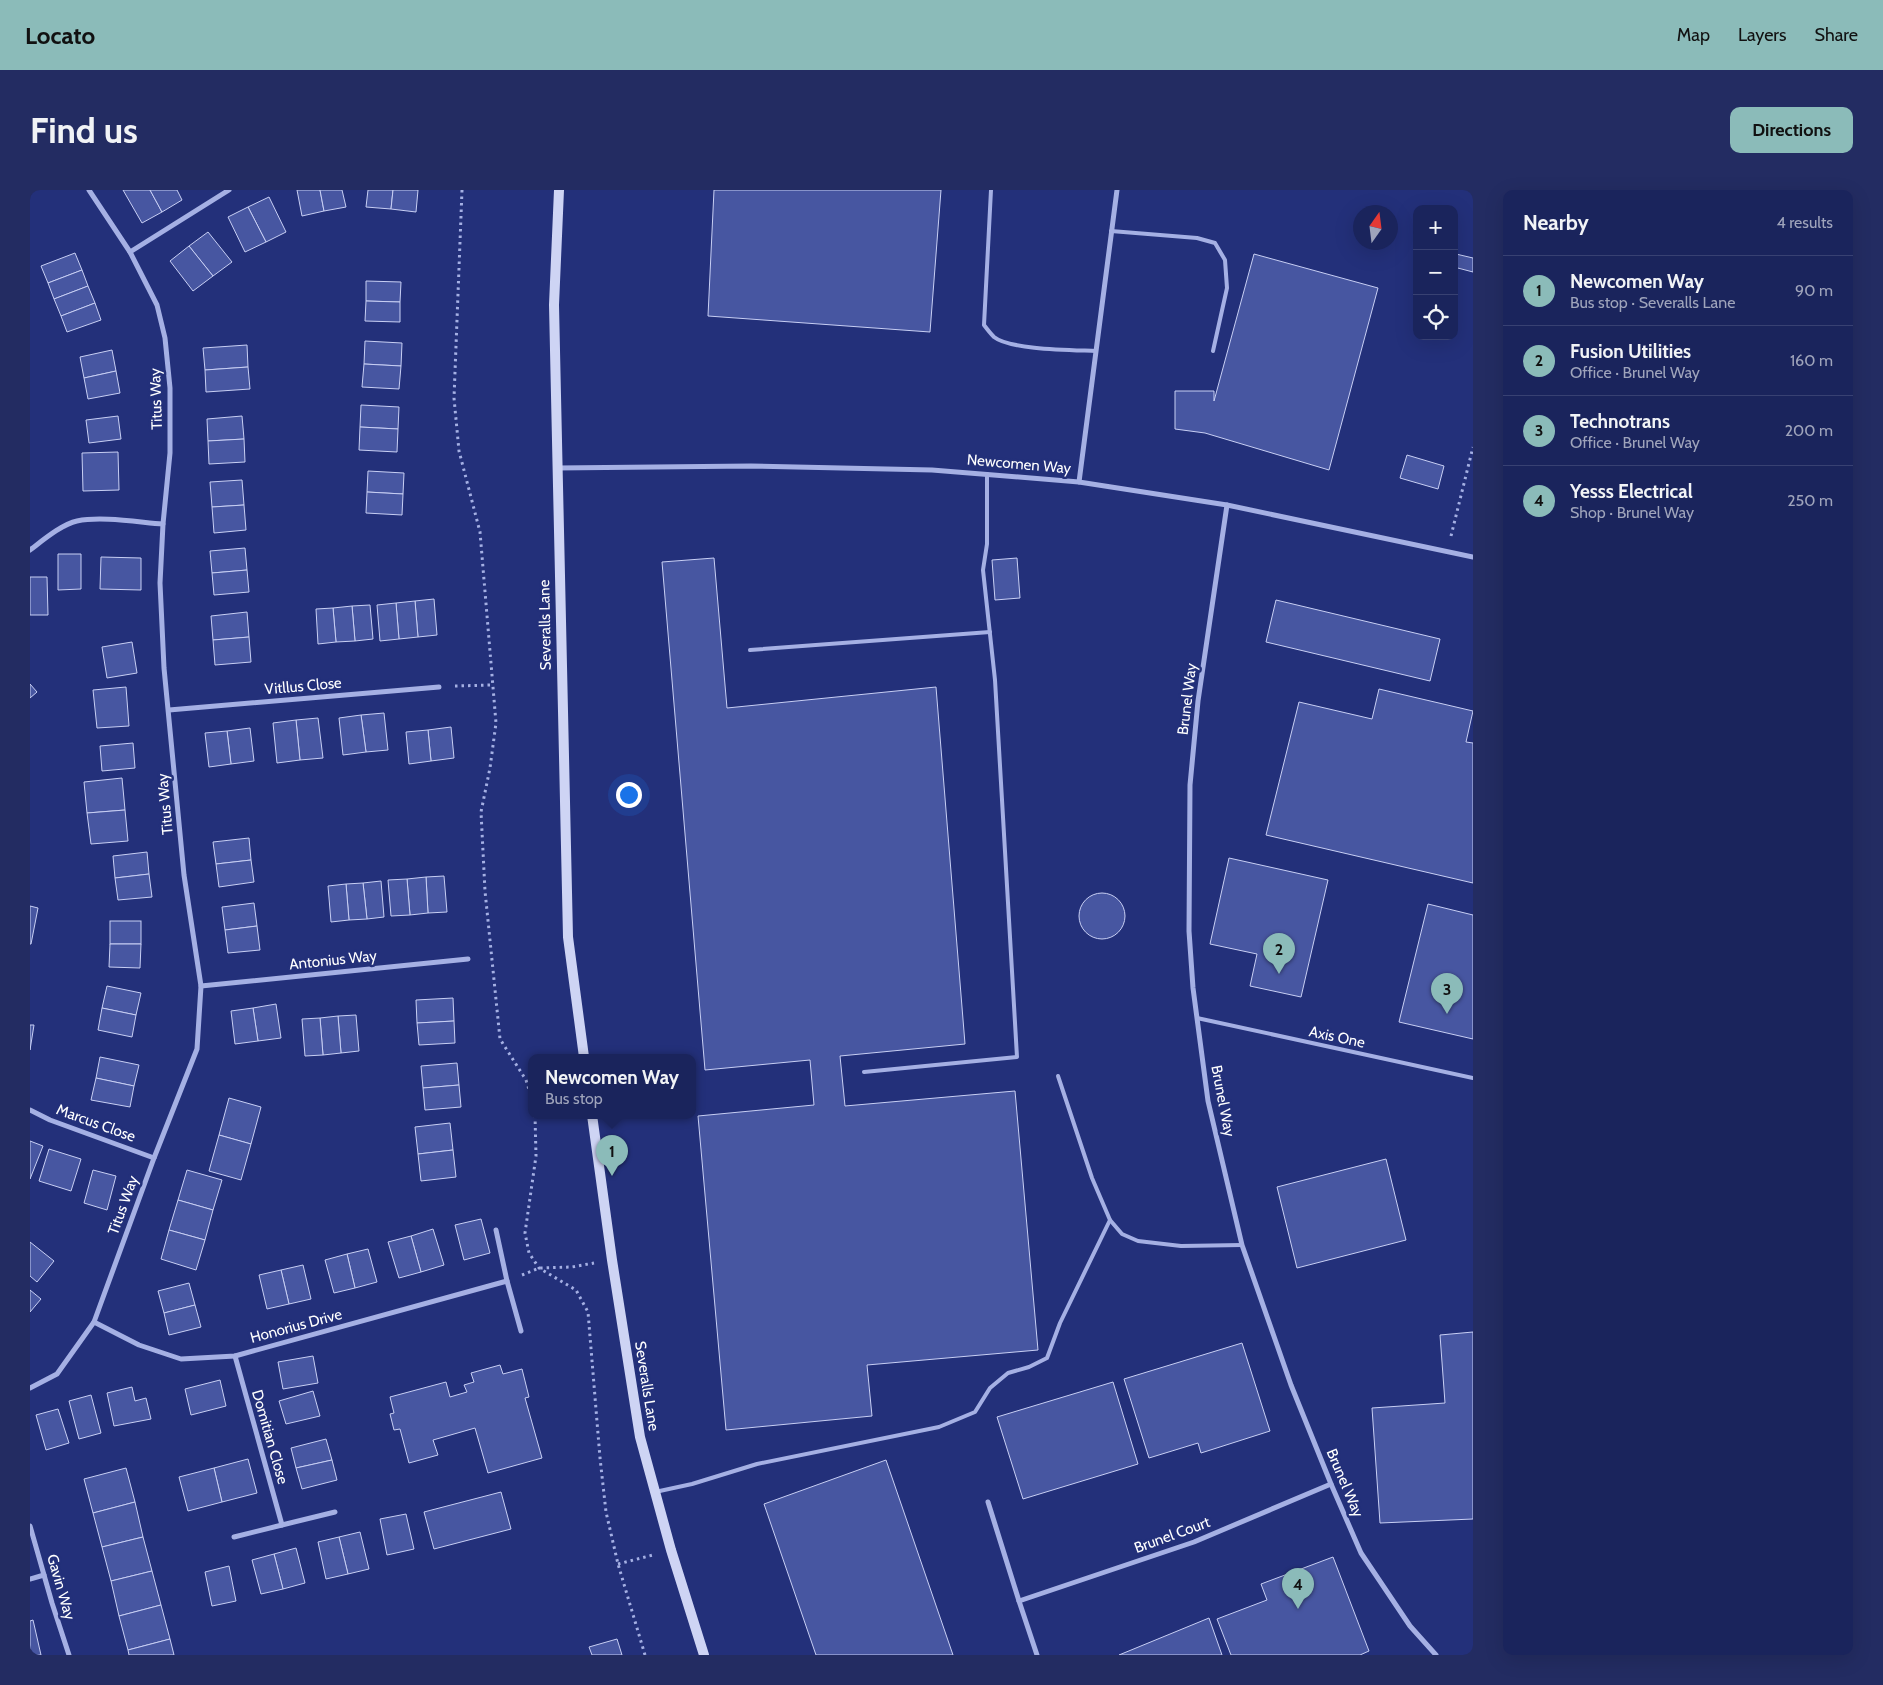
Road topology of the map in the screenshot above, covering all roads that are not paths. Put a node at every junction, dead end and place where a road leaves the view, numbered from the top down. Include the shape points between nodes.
1 (89, 190) edge
2 (229, 190) edge
3 (559, 190) edge
4 (990, 190) edge
5 (1117, 190) edge
6 (1111, 231) junction
7 (130, 252) junction
8 (1096, 351) junction
9 (1213, 352) dead end
10 (556, 468) junction
11 (988, 474) junction
12 (1079, 482) junction
13 (1227, 505) junction
14 (163, 524) junction
15 (30, 550) edge
16 (1473, 557) edge
17 (990, 632) junction
18 (750, 650) dead end
19 (439, 687) road end
20 (169, 710) junction
21 (468, 959) dead end
22 (201, 986) junction
23 (1197, 1018) junction
24 (584, 1054) edge
25 (864, 1072) dead end
26 (1058, 1076) dead end
27 (1473, 1078) edge
28 (30, 1110) edge
29 (593, 1119) edge
30 (154, 1158) junction
31 (1110, 1220) junction
32 (496, 1230) dead end
33 (1242, 1245) junction
34 (507, 1281) junction
35 (94, 1322) junction
36 (521, 1331) dead end
37 (235, 1356) junction
38 (30, 1388) edge
39 (1331, 1484) junction
40 (655, 1492) junction
41 (988, 1502) dead end
42 (335, 1512) dead end
43 (282, 1525) junction
44 (30, 1526) edge
45 (234, 1536) dead end
46 (44, 1575) junction
47 (30, 1579) edge
48 (1019, 1601) junction
49 (69, 1655) edge
50 (704, 1655) edge
51 (1037, 1655) edge
52 (1436, 1655) edge

1 - 7 street, Titus Way
2 - 7 street
3 - 10 street, Severalls Lane via 554,305
4 - 8 lane via 984,325 995,338 1008,342 1031,347
5 - 6 street
6 - 8 street
6 - 9 lane via 1197,238 1215,243 1225,260 1227,288
7 - 14 street, Titus Way via 157,305 165,338 170,388 170,453
8 - 12 street
10 - 11 street, Newcomen Way via 751,466
10 - 24 street, Severalls Lane via 568,937
11 - 12 street, Newcomen Way
11 - 17 lane via 987,544 983,570
12 - 13 street, Newcomen Way
13 - 16 street, Newcomen Way
13 - 23 street, Brunel Way via 1198,701 1190,784 1188,932
14 - 15 street via 75,521
14 - 20 street, Titus Way via 160,584
17 - 18 lane
17 - 25 lane via 1017,1057
19 - 20 street, Vitllus Close
20 - 22 street, Titus Way via 184,874
21 - 22 street, Antonius Way
22 - 30 street, Titus Way via 197,1049
23 - 27 lane, Axis One
23 - 33 street, Brunel Way via 1208,1101
26 - 31 lane via 1092,1178
28 - 30 street, Marcus Close
29 - 40 street, Severalls Lane via 640,1437
30 - 35 street, Titus Way
31 - 33 lane via 1122,1234 1138,1241 1181,1246
31 - 40 lane via 1060,1323 1047,1358 1008,1373 990,1388 975,1412 939,1427 757,1464
32 - 34 street
33 - 39 street, Brunel Way via 1291,1385
34 - 36 street
34 - 37 street, Honorius Drive
35 - 37 street, Honorius Drive via 139,1344 181,1359
35 - 38 street, Titus Way via 57,1374
37 - 43 street, Domitian Close
39 - 48 street, Brunel Court via 1194,1542
39 - 52 street, Brunel Way via 1361,1554 1410,1626
40 - 50 street, Severalls Lane
41 - 48 street
42 - 43 street
43 - 45 street
44 - 46 street, Gavin Way
46 - 47 street
46 - 49 street, Gavin Way
48 - 51 street

